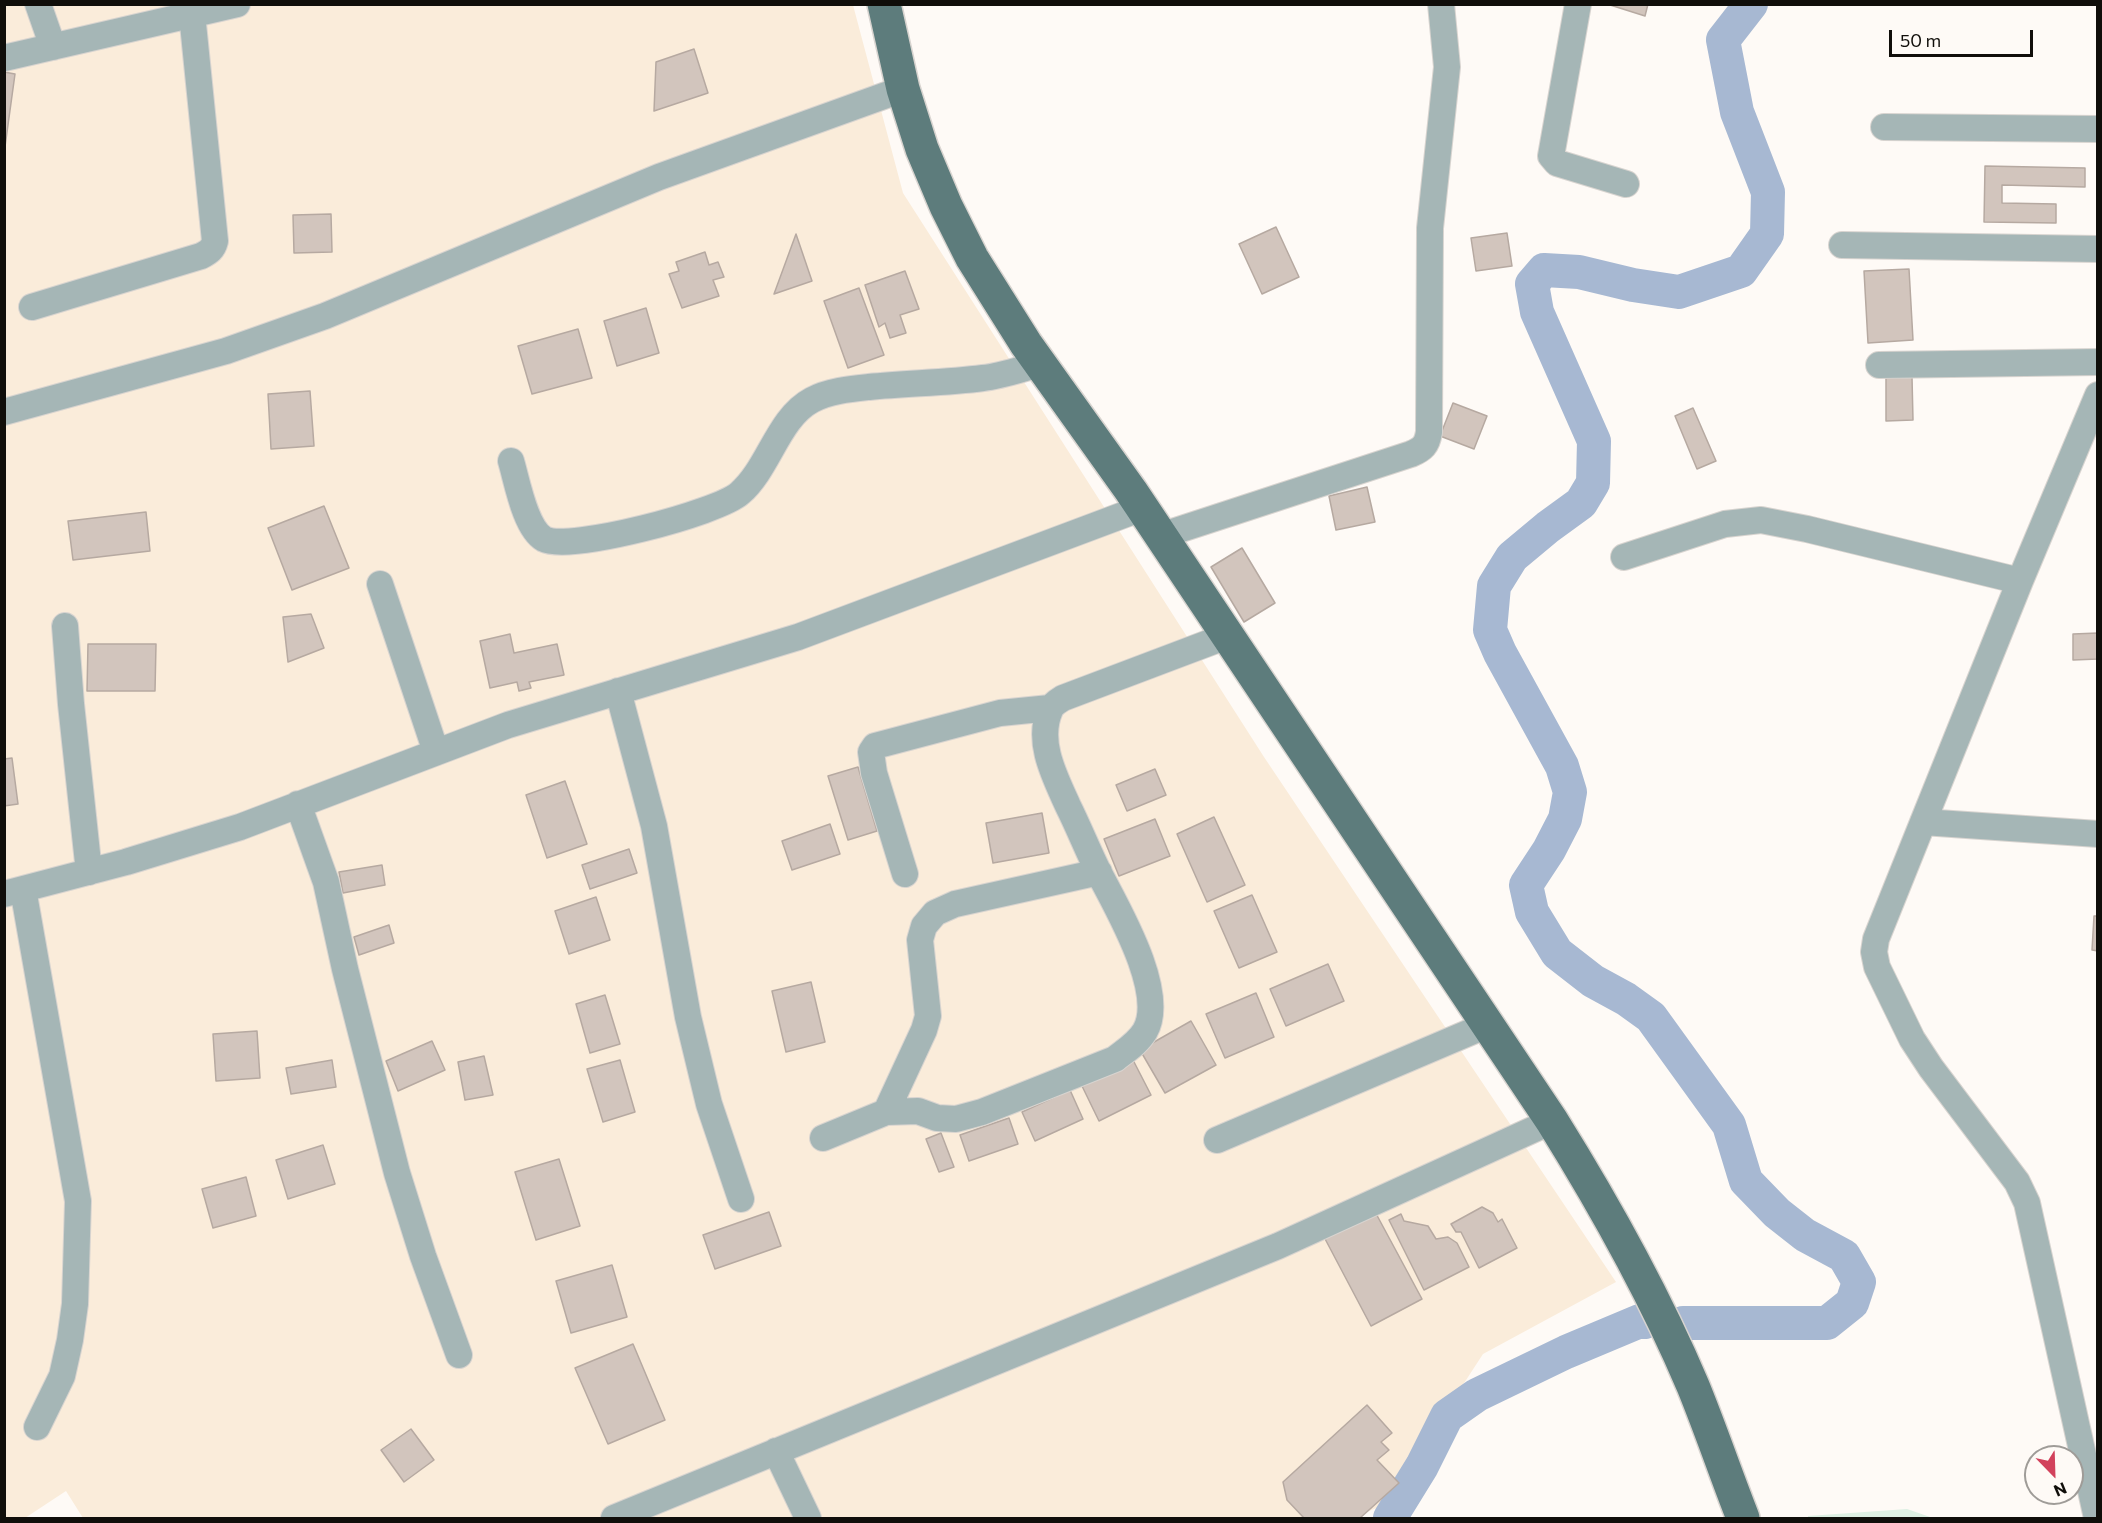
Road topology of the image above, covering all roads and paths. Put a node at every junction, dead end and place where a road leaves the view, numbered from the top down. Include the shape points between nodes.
1 (38, 4) edge
2 (237, 4) edge
3 (884, 4) edge
4 (1441, 4) edge
5 (1578, 4) edge
6 (192, 14) junction
7 (53, 47) junction
8 (4, 58) edge
9 (903, 89) junction
10 (1884, 127) dead end
11 (2097, 129) edge
12 (1626, 184) dead end
13 (1842, 245) dead end
14 (2097, 249) edge
15 (32, 307) dead end
16 (2097, 362) edge
17 (1040, 364) junction
18 (1879, 365) dead end
19 (2097, 395) edge
20 (4, 412) edge
21 (511, 461) dead end
22 (1142, 508) junction
23 (1160, 536) junction
24 (1624, 557) dead end
25 (2020, 581) junction
26 (380, 584) dead end
27 (65, 626) dead end
28 (1227, 636) junction
29 (618, 691) junction
30 (1050, 708) junction
31 (436, 752) junction
32 (298, 804) junction
33 (1923, 822) junction
34 (2097, 834) edge
35 (89, 872) junction
36 (1098, 872) junction
37 (905, 874) dead end
38 (14, 892) edge
39 (1487, 1025) junction
40 (886, 1112) junction
41 (1552, 1121) junction
42 (823, 1138) dead end
43 (1216, 1140) dead end
44 (741, 1199) dead end
45 (459, 1355) dead end
46 (37, 1427) dead end
47 (776, 1451) junction
48 (654, 1511) edge
49 (614, 1518) edge
50 (808, 1518) edge
51 (1743, 1518) edge
52 (2097, 1518) edge

1 - 7 street
2 - 6 street
3 - 9 main road
4 - 23 street via 1446,67 1430,228 1427,443 1412,454
5 - 12 street via 1551,156 1557,163
6 - 7 street
6 - 15 street via 214,247 201,256
7 - 8 street
9 - 17 main road via 946,206 972,258
9 - 20 street via 660,177 326,316 226,351
10 - 11 street
13 - 14 street
16 - 18 street
17 - 21 street via 985,378 825,394 794,414 754,480 738,495 714,508 666,524 563,543 544,539 530,523
17 - 22 main road
19 - 25 street
22 - 23 main road
22 - 29 street via 798,637
23 - 28 main road
24 - 25 street via 1725,524 1761,520
25 - 33 street
26 - 31 street
27 - 35 street
28 - 30 street via 1063,698
28 - 39 main road
29 - 31 street
29 - 44 street via 654,826 686,1006 704,1082
30 - 36 street via 1045,732 1051,767
30 - 37 street via 1000,713 875,746 871,752 874,774
31 - 32 street
32 - 35 street via 229,831
32 - 45 street via 326,882 397,1173
33 - 34 street
33 - 52 street via 1876,939 1877,967 1930,1068 2017,1182 2027,1203
35 - 38 street
36 - 40 street via 955,904 935,913 924,926 920,940 928,1016
36 - 40 street via 1123,917 1145,973 1150,1010 1145,1031 1130,1048 1115,1059 956,1119 918,1111
38 - 46 street via 78,1201 70,1340 62,1376
39 - 41 main road
39 - 43 street
40 - 42 street
41 - 47 street via 1278,1246
41 - 51 main road via 1590,1181 1644,1282 1693,1387
47 - 48 street
47 - 50 street
48 - 49 street

